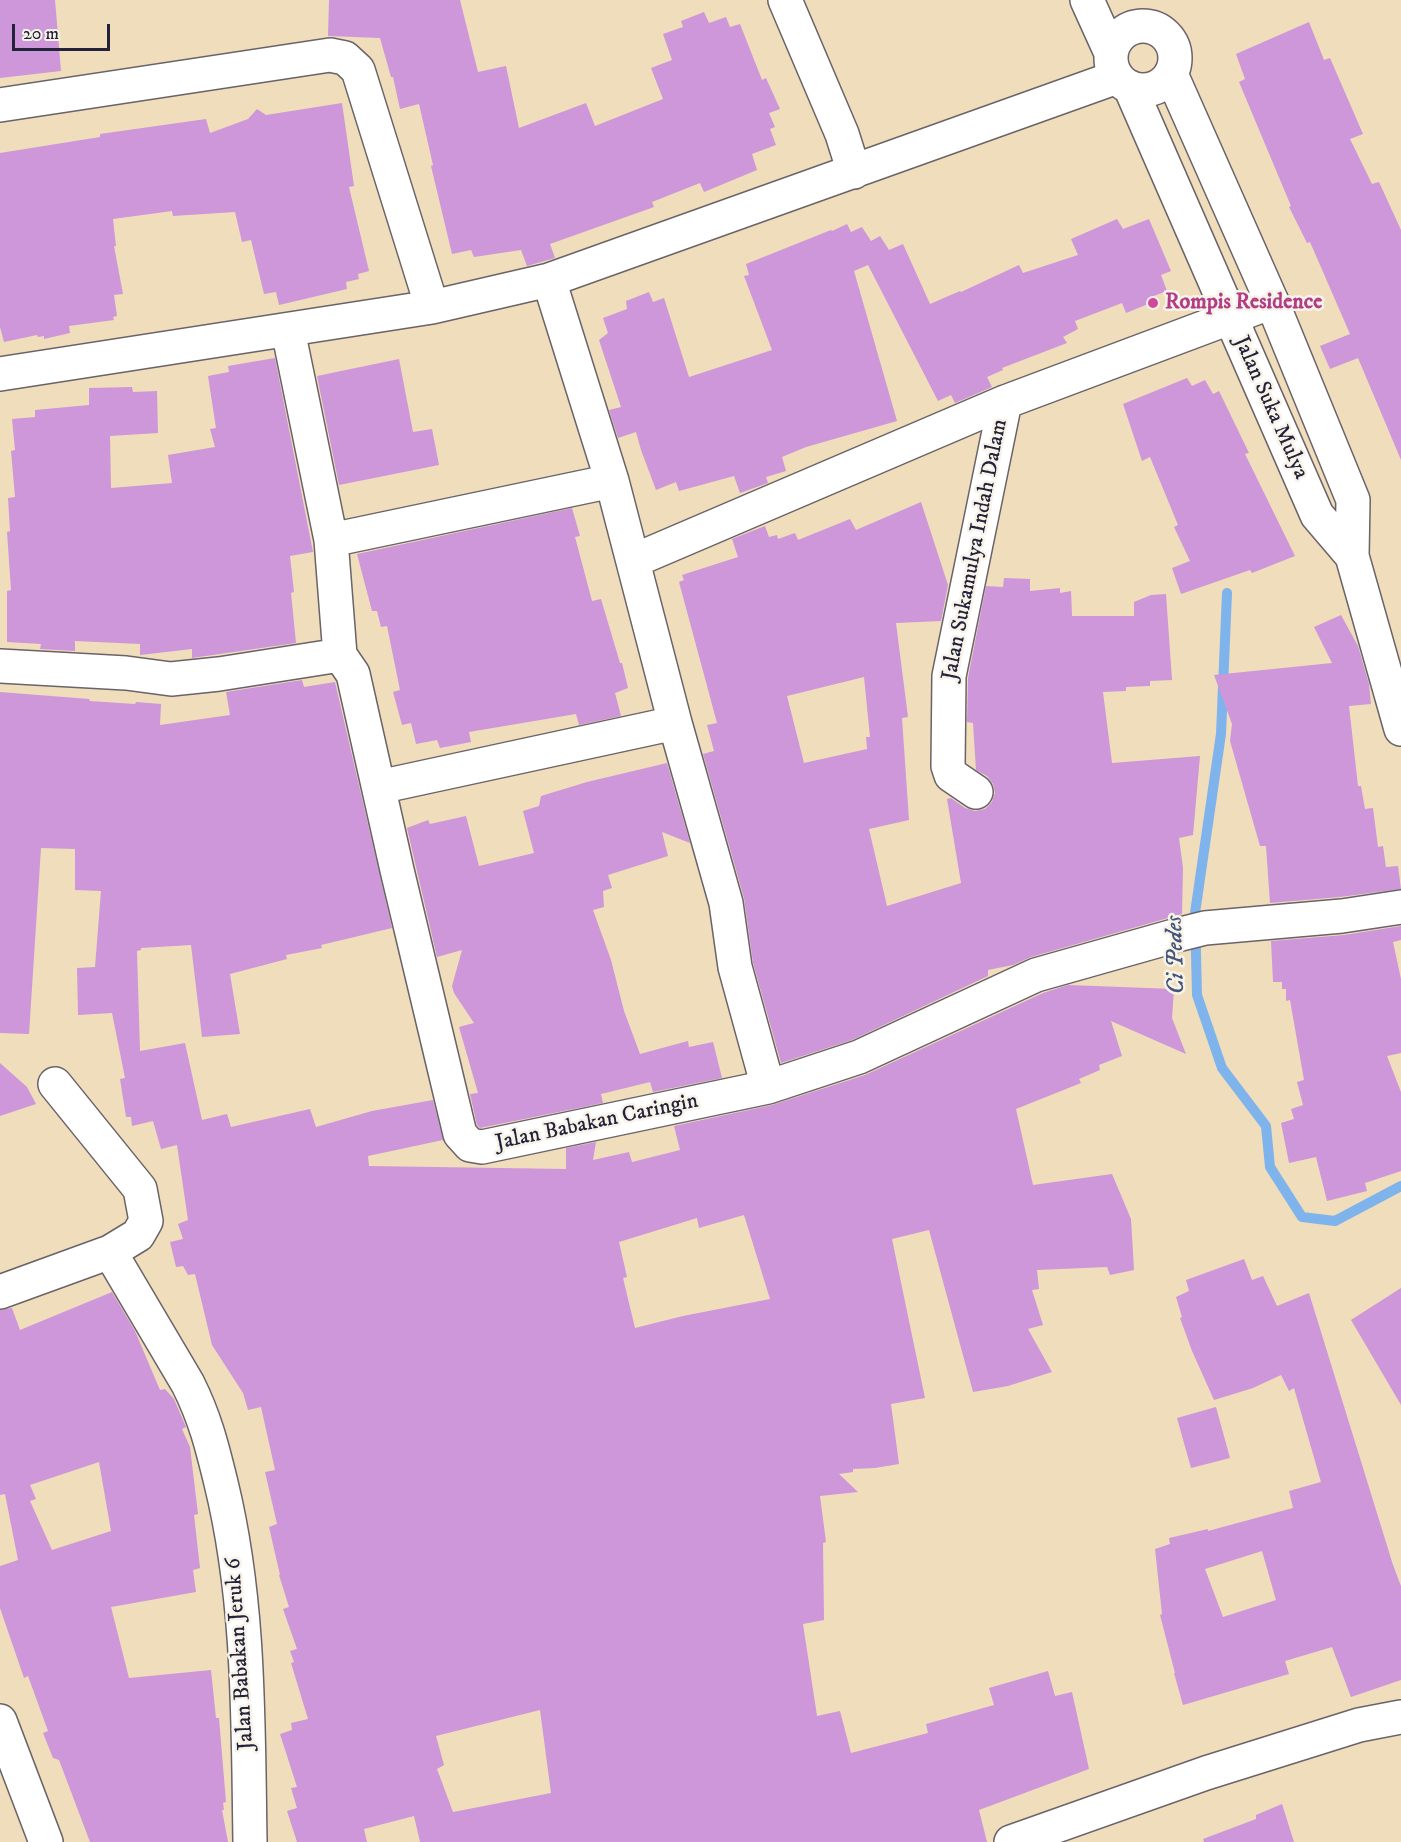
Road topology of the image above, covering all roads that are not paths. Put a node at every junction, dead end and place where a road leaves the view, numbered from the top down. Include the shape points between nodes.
1 (785, 0) edge
2 (1087, 0) edge
3 (1146, 13) edge
4 (1119, 72) junction
5 (1171, 74) junction
6 (0, 105) edge
7 (854, 172) junction
8 (549, 280) junction
9 (1272, 302) junction
10 (432, 307) junction
11 (1231, 318) junction
12 (288, 330) junction
13 (0, 374) edge
14 (1005, 402) junction
15 (612, 481) junction
16 (331, 540) junction
17 (1352, 556) junction
18 (633, 561) junction
19 (340, 655) junction
20 (0, 666) edge
21 (675, 723) junction
22 (1401, 729) edge
23 (379, 787) junction
24 (976, 792) dead end
25 (1401, 908) edge
26 (55, 1084) dead end
27 (768, 1086) junction
28 (110, 1252) junction
29 (0, 1292) edge
30 (1401, 1717) edge
31 (0, 1721) edge
32 (46, 1842) edge
33 (250, 1842) edge
34 (1011, 1842) edge

1 - 7 street via 842,134
2 - 4 street, Jalan Suka Mulya
3 - 4 street via 1136,27 1114,41
3 - 5 street via 1163,32 1175,55
4 - 5 street via 1147,89 1161,84
4 - 7 street
4 - 11 street, Jalan Suka Mulya
5 - 9 street, Jalan Suka Mulya
6 - 10 street via 330,55 345,58 358,70
7 - 8 street
8 - 10 street
8 - 15 street
9 - 11 street
9 - 17 street, Jalan Suka Mulya via 1353,500
10 - 12 street
11 - 14 street
11 - 17 street, Jalan Suka Mulya via 1317,515
12 - 13 street
12 - 16 street
14 - 18 street
14 - 24 street, Jalan Sukamulya Indah Dalam via 949,676 948,766 951,775
15 - 16 street
15 - 18 street
16 - 19 street
17 - 22 street, Jalan Suka Mulya
18 - 21 street
19 - 20 street via 171,679
19 - 23 street, Jalan Babakan Caringin via 353,674
21 - 23 street
21 - 27 street via 726,903 735,967
23 - 27 street, Jalan Babakan Caringin via 460,1134 470,1145 482,1147
25 - 27 street, Jalan Babakan Caringin via 1193,931 1036,975 859,1057
26 - 28 street via 140,1189 146,1221 138,1235
28 - 29 street
28 - 33 street, Jalan Babakan Jeruk 6 via 198,1405 209,1432 231,1524 244,1626
30 - 34 street via 1359,1725 1206,1773
31 - 32 street

